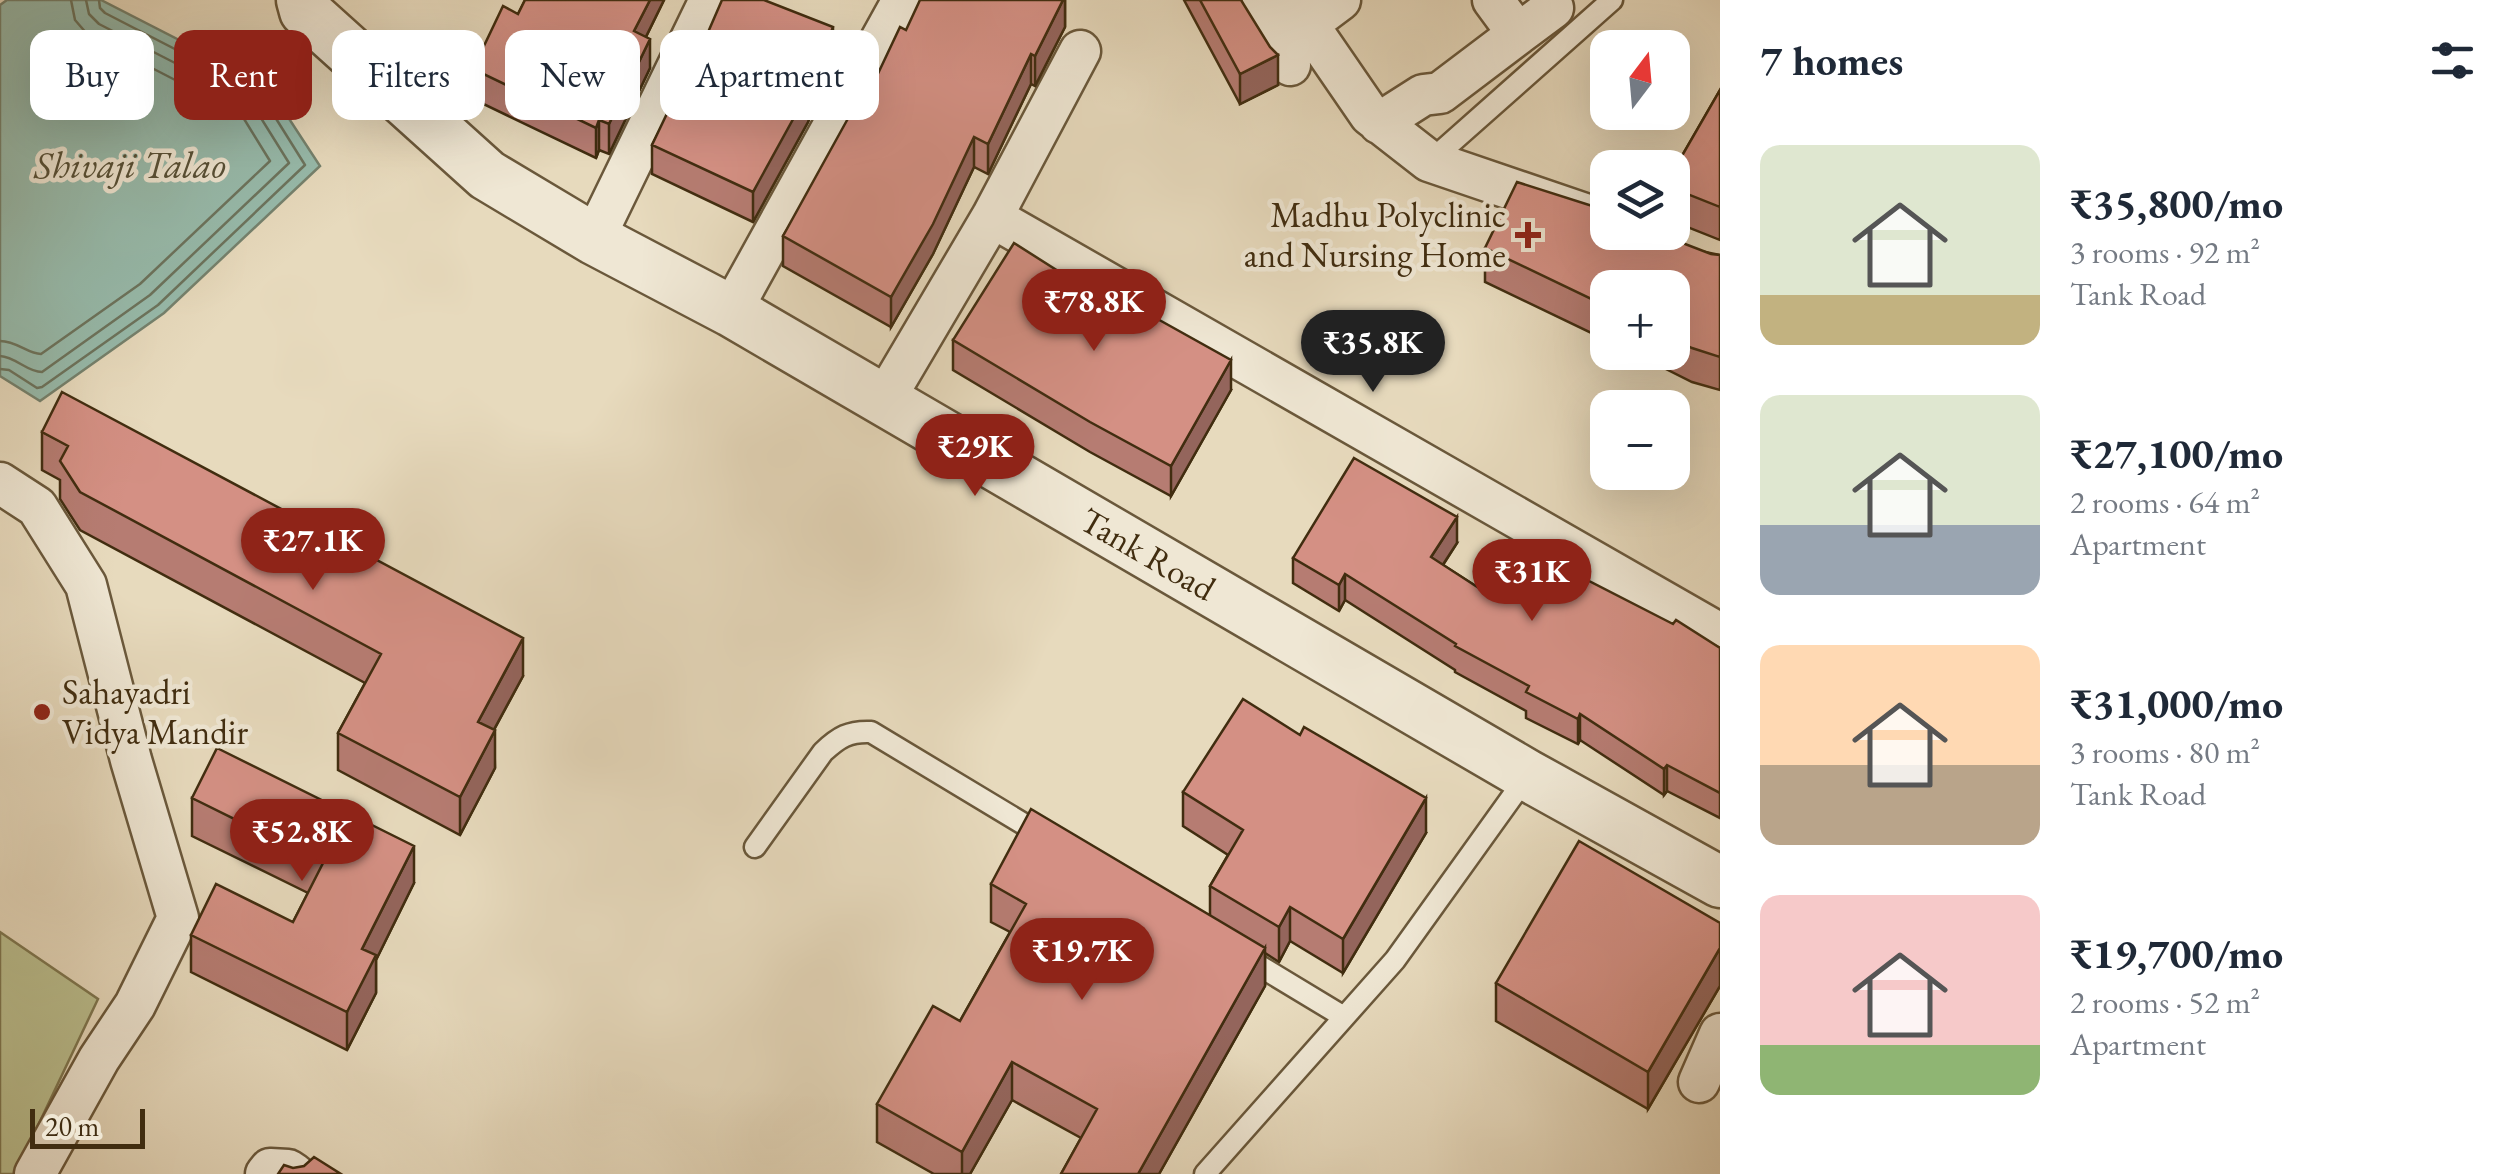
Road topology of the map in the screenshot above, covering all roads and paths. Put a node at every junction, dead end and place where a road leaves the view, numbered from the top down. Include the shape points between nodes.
1 (710, 0) edge
2 (903, 0) edge
3 (1251, 0) edge
4 (1340, 0) edge
5 (1492, 0) edge
6 (1612, 0) edge
7 (297, 4) edge
8 (1553, 8) dead end
9 (1299, 12) edge
10 (1518, 34) junction
11 (1080, 51) dead end
12 (1290, 65) dead end
13 (1380, 123) junction
14 (1437, 155) junction
15 (1590, 215) edge
16 (992, 217) junction
17 (594, 239) junction
18 (731, 311) junction
19 (884, 400) junction
20 (0, 483) edge
21 (1720, 634) edge
22 (1527, 775) junction
23 (1056, 844) edge
24 (755, 847) dead end
25 (1720, 882) edge
26 (1226, 946) edge
27 (1344, 1017) junction
28 (1720, 1034) edge
29 (1699, 1082) dead end
30 (35, 1174) edge
31 (266, 1174) edge
32 (294, 1174) edge
33 (1204, 1174) edge

1 - 17 street
2 - 18 street
3 - 12 street
4 - 9 street
5 - 10 street
6 - 14 lane
7 - 17 street, Tank Road via 488,176
8 - 10 street
9 - 13 street
10 - 13 street via 1440,93 1423,95
11 - 16 street
13 - 14 street
14 - 15 street
16 - 19 street
16 - 21 street
17 - 18 street, Tank Road
18 - 19 street, Tank Road
19 - 22 street, Tank Road
20 - 30 street via 37,507 86,585 178,918
22 - 25 street, Tank Road
22 - 27 lane via 1395,960
23 - 24 lane via 871,732 852,731 823,752
26 - 27 lane
27 - 33 lane
28 - 29 street
31 - 32 street

